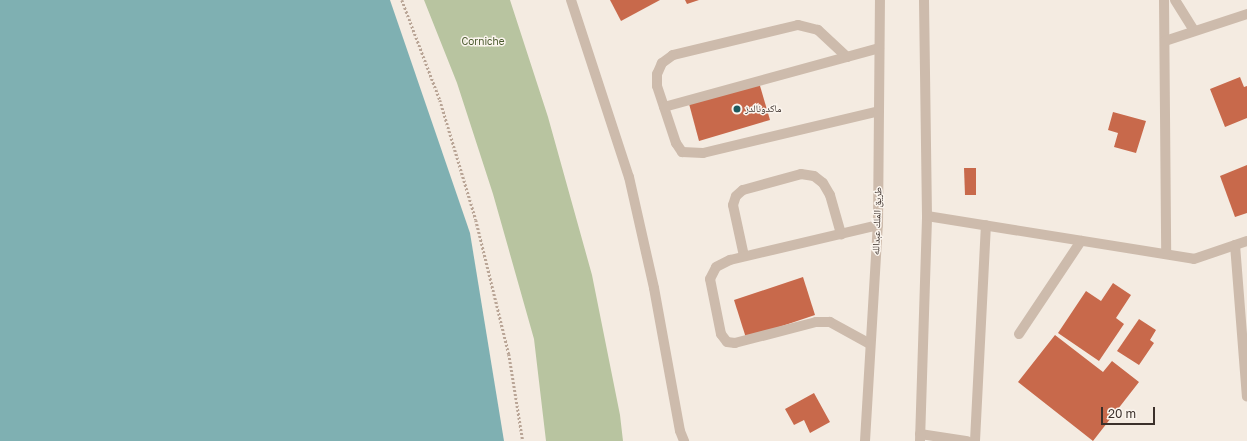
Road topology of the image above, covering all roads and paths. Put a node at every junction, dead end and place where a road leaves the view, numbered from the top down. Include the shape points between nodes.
1 (402, 0) edge
2 (571, 0) edge
3 (880, 0) edge
4 (924, 0) edge
5 (1164, 0) edge
6 (1175, 0) edge
7 (1247, 14) edge
8 (1194, 31) junction
9 (1165, 41) junction
10 (879, 48) junction
11 (847, 57) junction
12 (664, 107) junction
13 (879, 111) junction
14 (927, 216) junction
15 (878, 225) junction
16 (986, 225) junction
17 (841, 234) junction
18 (1081, 241) junction
19 (1247, 241) edge
20 (1235, 245) junction
21 (1166, 254) junction
22 (744, 256) junction
23 (1019, 334) dead end
24 (870, 344) junction
25 (1247, 397) edge
26 (920, 437) edge
27 (523, 441) edge
28 (684, 441) edge
29 (865, 441) edge
30 (967, 441) edge
31 (975, 441) edge

1 - 27 path via 440,100 476,220 509,354
2 - 28 street via 629,177
3 - 10 street, طريق الملك عبدالله
4 - 14 street
5 - 9 street
6 - 8 street
7 - 8 street
8 - 9 street
9 - 21 street
10 - 11 street
10 - 13 street, طريق الملك عبدالله
11 - 12 street
11 - 12 street via 818,30 798,25 673,55 662,63 657,74
12 - 13 street via 676,143 682,152 691,154
13 - 15 street, طريق الملك عبدالله
14 - 16 street
14 - 26 street
15 - 17 street
15 - 24 street, طريق الملك عبدالله
16 - 18 street
16 - 31 street
17 - 22 street
17 - 22 street via 830,195 823,183 814,176 801,174 743,190 736,196 733,205
18 - 21 street
18 - 23 street
19 - 20 street
20 - 21 street via 1194,259
20 - 25 street
22 - 24 street via 716,267 710,279 720,334 727,342 735,343 816,322 830,322
24 - 29 street, طريق الملك عبدالله
26 - 30 street

